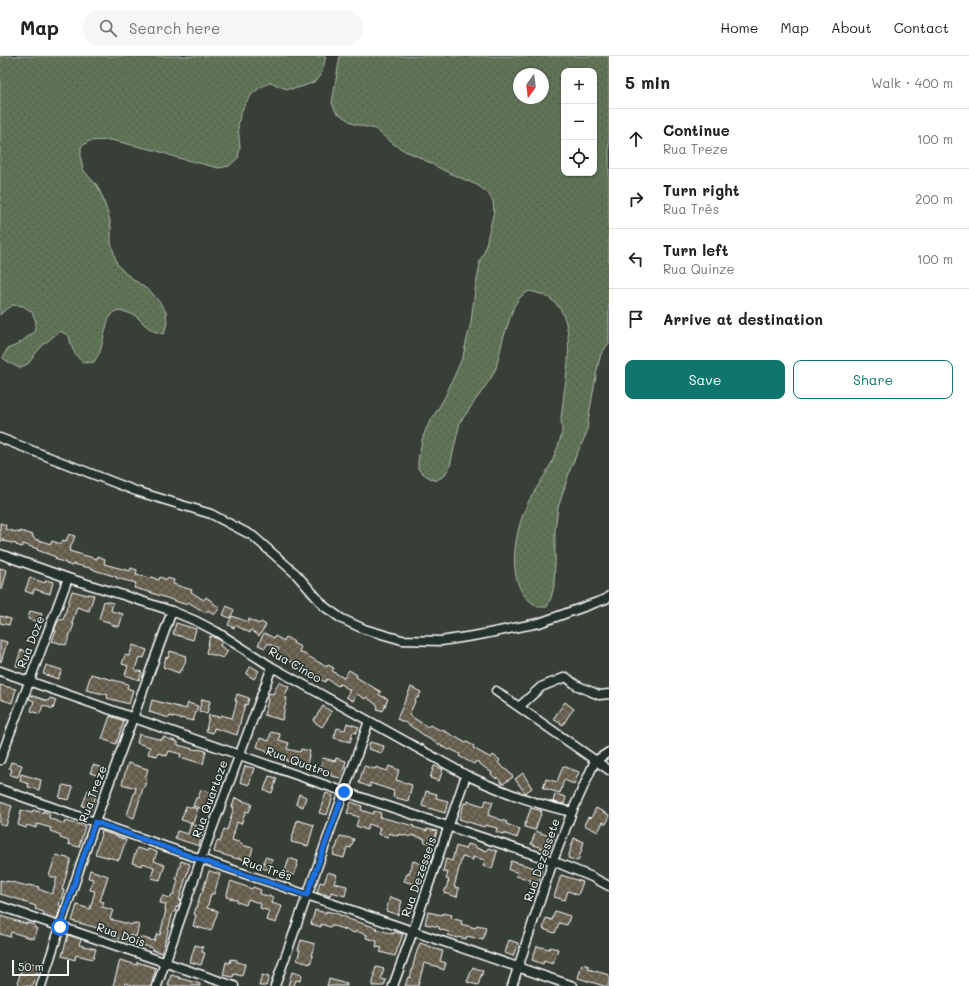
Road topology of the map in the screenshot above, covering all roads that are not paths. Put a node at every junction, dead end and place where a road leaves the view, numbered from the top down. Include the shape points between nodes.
1 (0, 438) edge
2 (0, 554) edge
3 (68, 578) junction
4 (609, 596) edge
5 (172, 611) junction
6 (272, 667) junction
7 (0, 671) edge
8 (29, 681) junction
9 (496, 691) dead end
10 (609, 694) edge
11 (519, 707) junction
12 (133, 718) junction
13 (369, 720) junction
14 (609, 752) edge
15 (240, 755) junction
16 (0, 760) edge
17 (596, 761) junction
18 (609, 770) edge
19 (466, 775) junction
20 (0, 789) edge
21 (344, 792) junction
22 (572, 812) junction
23 (95, 822) junction
24 (449, 827) junction
25 (201, 860) junction
26 (553, 861) junction
27 (609, 886) edge
28 (307, 895) junction
29 (0, 906) edge
30 (60, 927) junction
31 (413, 931) junction
32 (165, 963) junction
33 (518, 967) junction
34 (41, 986) edge
35 (157, 986) edge
36 (234, 986) edge
37 (275, 986) edge
38 (393, 986) edge
39 (512, 986) edge
40 (573, 986) edge

1 - 4 street via 136,491 211,514 253,536 296,574 325,607 342,619 364,629 402,640 441,641 540,623
2 - 3 street, Rua Cinco
3 - 5 street, Rua Cinco
3 - 8 street, Rua Doze
5 - 6 street, Rua Cinco via 208,627
5 - 12 street, Rua Treze
6 - 13 street, Rua Cinco
6 - 15 street, Rua Quartoze
7 - 8 street, Rua Quatro
8 - 12 street, Rua Quatro
8 - 16 street, Rua Doze
9 - 11 street
10 - 11 street via 599,695 576,685 566,677 541,687
11 - 17 street
12 - 15 street, Rua Quatro
12 - 23 street, Rua Treze
13 - 19 street, Rua Cinco
13 - 21 street
14 - 17 street
15 - 21 street, Rua Quatro
15 - 25 street, Rua Quartoze
17 - 18 street
17 - 22 street, Rua Dezessete
19 - 22 street, Rua Cinco via 506,792
19 - 24 street, Rua Dezesseis
20 - 23 street, Rua Três
21 - 24 street, Rua Quatro
21 - 28 street
22 - 26 street, Rua Dezessete
23 - 25 street, Rua Três
23 - 30 street, Rua Treze
24 - 26 street, Rua Quatro
24 - 31 street, Rua Dezesseis
25 - 28 street, Rua Três
25 - 32 street, Rua Quartoze
26 - 27 street, Rua Quatro
26 - 33 street, Rua Dezessete
28 - 31 street, Rua Três
28 - 37 street
29 - 30 street, Rua Dois
30 - 32 street, Rua Dois
30 - 34 street, Rua Treze
31 - 33 street, Rua Três
31 - 38 street, Rua Dezesseis
32 - 35 street, Rua Quartoze
32 - 36 street, Rua Dois
33 - 39 street, Rua Dezessete
33 - 40 street, Rua Três

